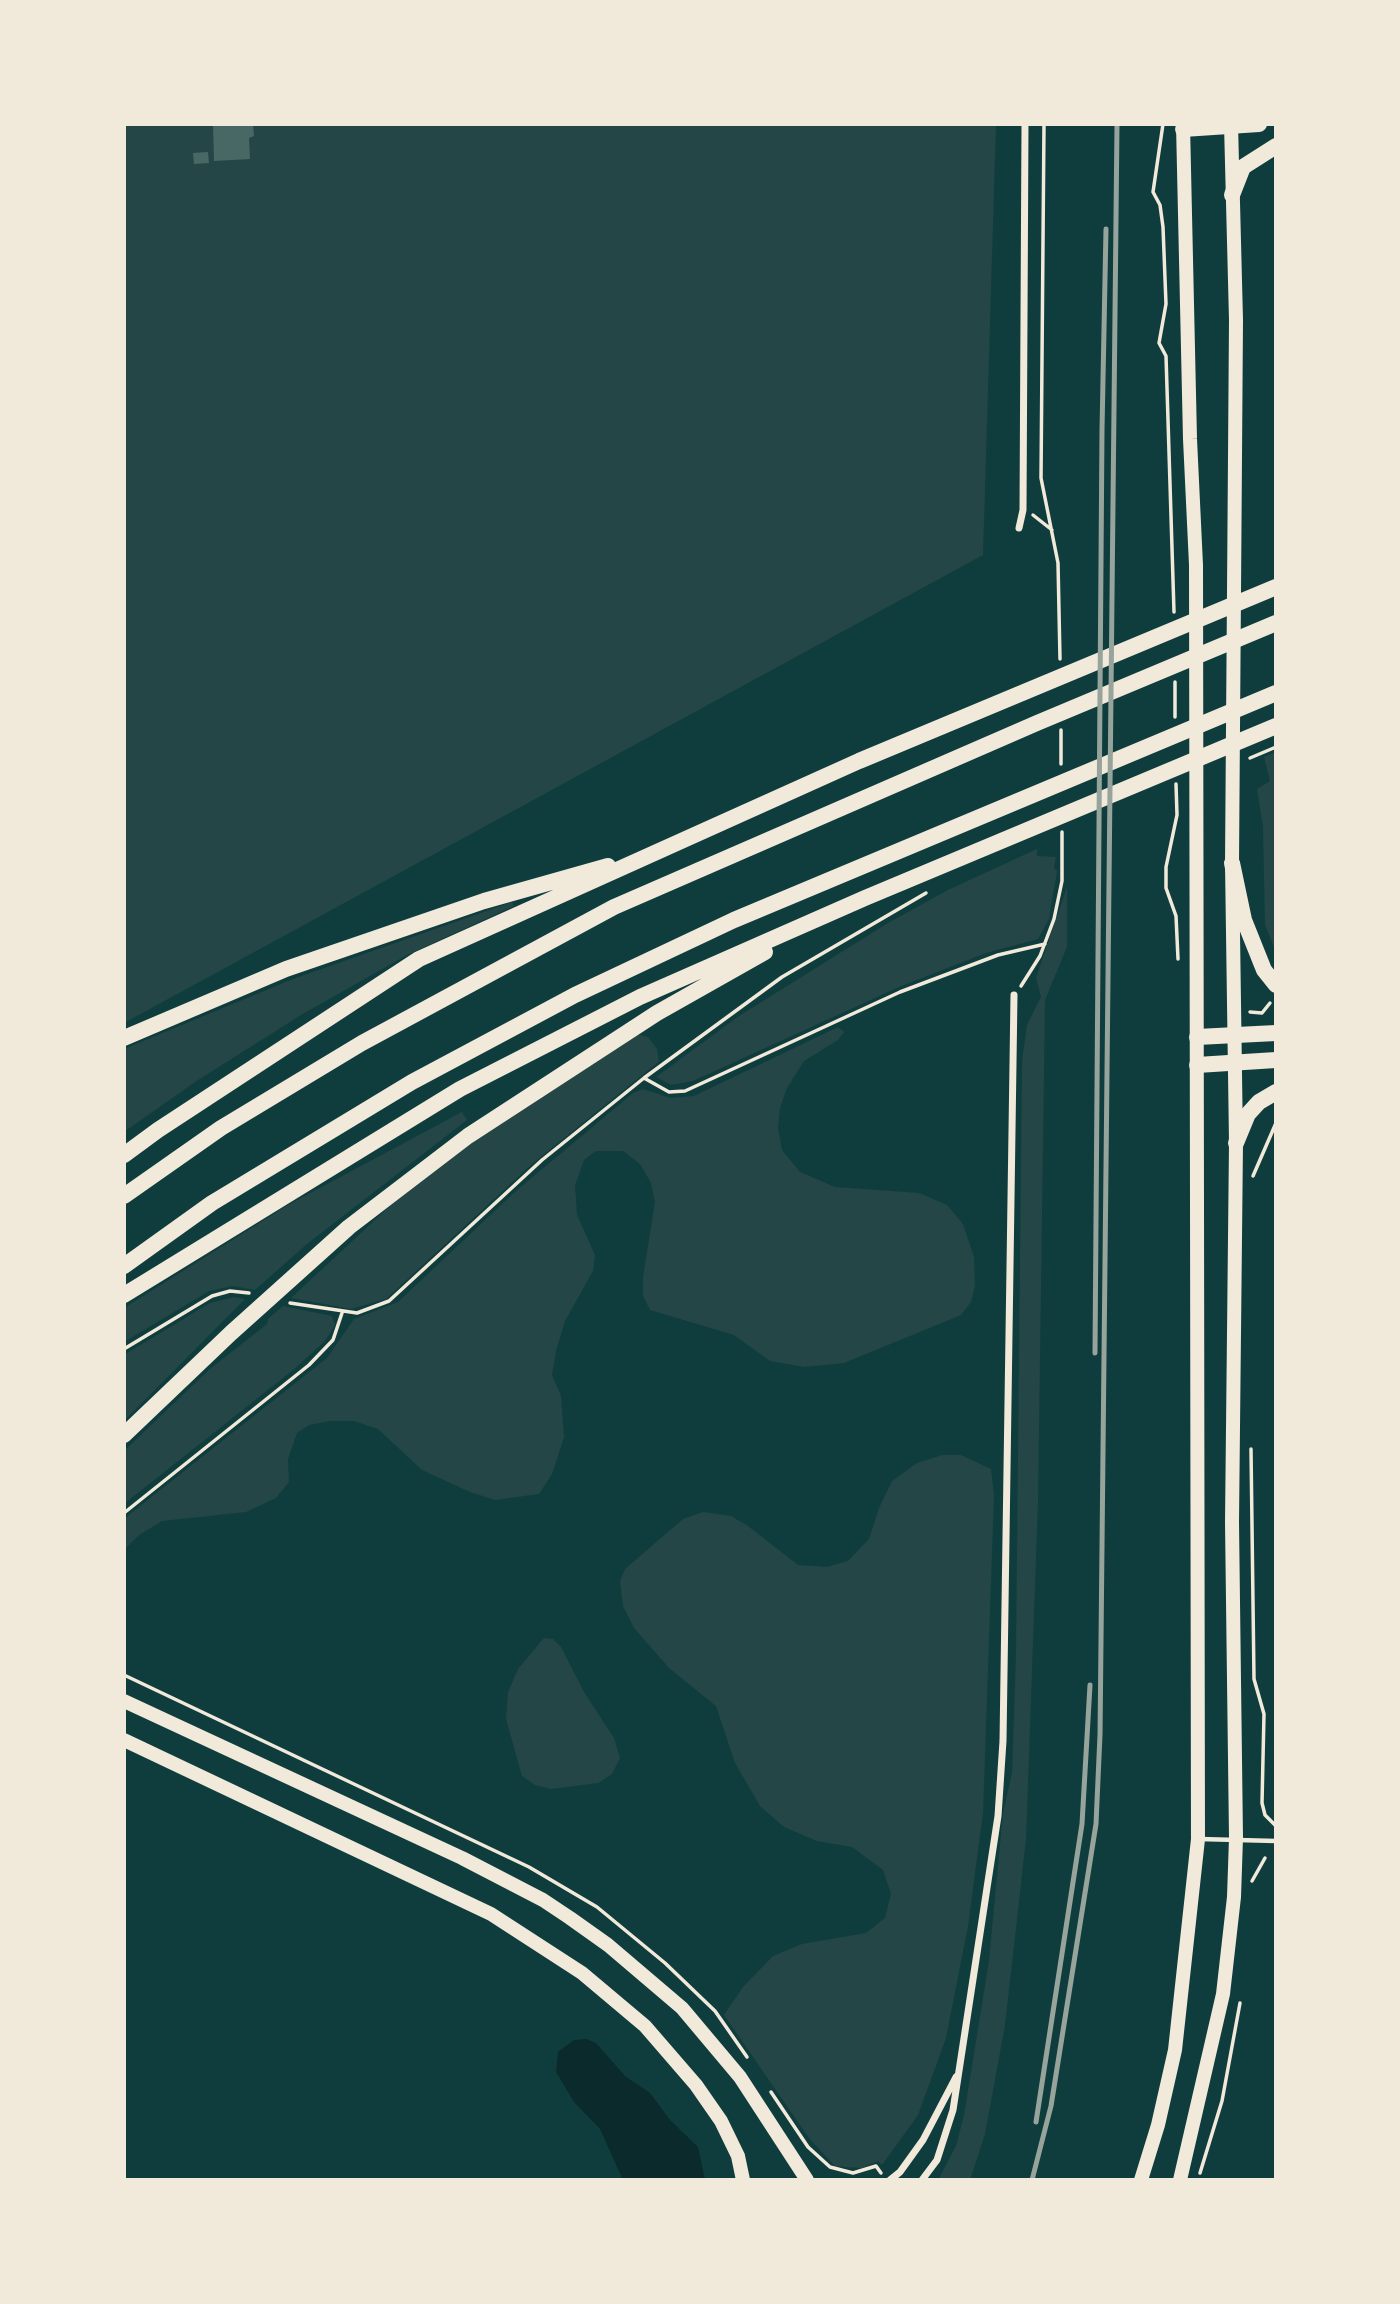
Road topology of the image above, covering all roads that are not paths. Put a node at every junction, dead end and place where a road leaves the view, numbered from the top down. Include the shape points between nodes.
1 (1025, 124) edge
2 (1259, 124) edge
3 (1231, 125) edge
4 (1183, 127) edge
5 (1276, 146) edge
6 (1232, 195) junction
7 (1018, 528) dead end
8 (1276, 587) edge
9 (1273, 624) edge
10 (1272, 694) edge
11 (1272, 728) edge
12 (660, 851) junction
13 (1232, 863) junction
14 (865, 898) junction
15 (1276, 985) edge
16 (1014, 995) dead end
17 (1276, 1032) edge
18 (1235, 1034) junction
19 (1196, 1037) junction
20 (124, 1038) edge
21 (1235, 1060) junction
22 (1276, 1060) edge
23 (1197, 1065) junction
24 (1276, 1092) edge
25 (1236, 1143) junction
26 (124, 1156) edge
27 (124, 1196) edge
28 (124, 1266) edge
29 (124, 1295) edge
30 (124, 1436) edge
31 (124, 1701) edge
32 (124, 1740) edge
33 (1236, 1838) junction
34 (1198, 1839) junction
35 (1276, 1841) edge
36 (959, 2070) junction
37 (743, 2180) edge
38 (807, 2180) edge
39 (890, 2180) edge
40 (922, 2180) edge
41 (1141, 2180) edge
42 (1180, 2180) edge

1 - 7 street via 1023,510
2 - 3 highway
3 - 4 highway
3 - 6 main road
4 - 19 main road via 1196,565
5 - 6 highway via 1242,167
6 - 13 main road via 1236,424
8 - 12 highway via 859,761
9 - 27 highway via 614,907 350,1050 220,1128
10 - 28 highway via 734,920 575,995 412,1082 212,1203
11 - 14 highway
12 - 20 highway via 484,901 286,969
12 - 26 highway via 419,960
13 - 15 highway via 1244,920 1264,970
13 - 18 main road
14 - 29 highway via 640,997 460,1089
14 - 30 highway via 657,1013 468,1136 349,1227
16 - 36 street via 1003,1741 999,1816
17 - 18 highway
18 - 19 highway
18 - 21 main road
19 - 23 main road
21 - 22 highway
21 - 23 highway
21 - 25 main road
23 - 34 main road
24 - 25 highway via 1248,1114
25 - 33 main road via 1232,1508
31 - 38 main road via 493,1873 579,1924 682,2008 740,2077
32 - 37 main road via 491,1914 572,1966 645,2026 696,2085 721,2121 738,2156
33 - 34 lane
33 - 35 lane
33 - 42 main road via 1223,1994
34 - 41 main road via 1175,2050
36 - 39 street via 923,2140
36 - 40 street via 953,2110 937,2161

